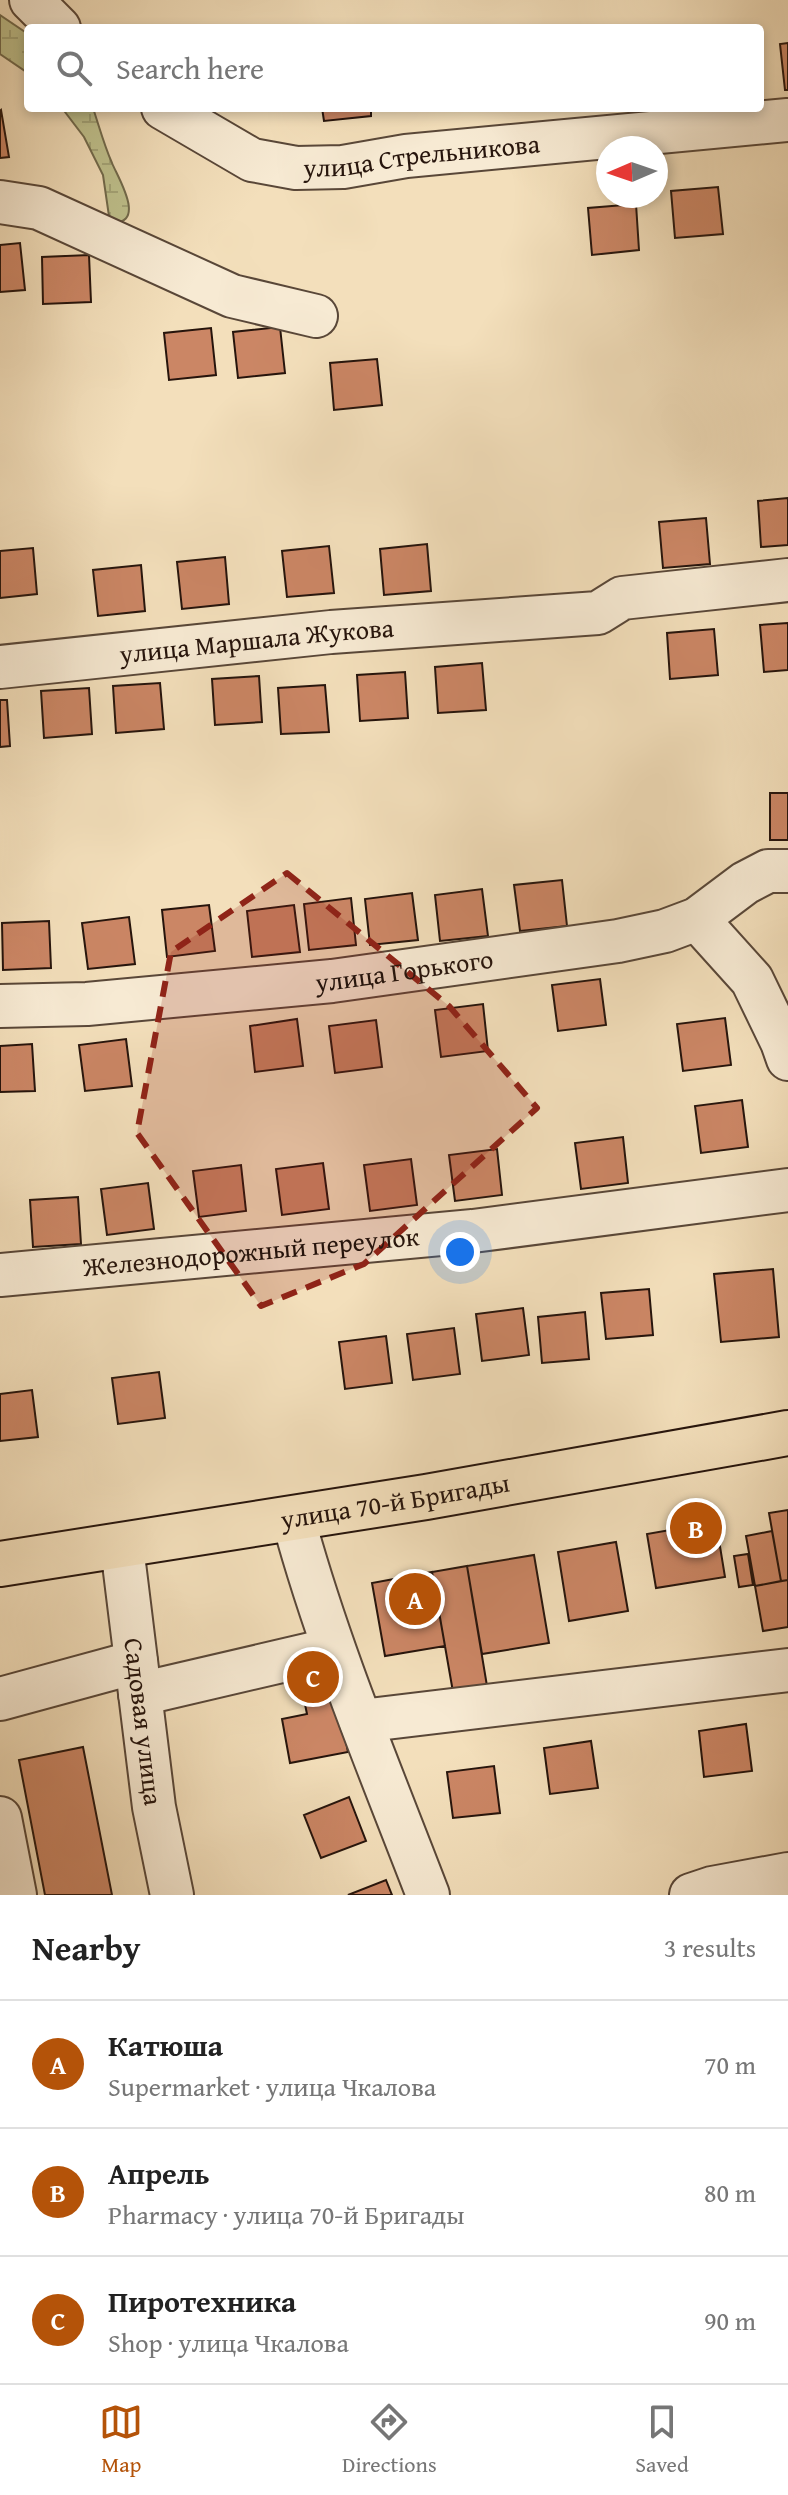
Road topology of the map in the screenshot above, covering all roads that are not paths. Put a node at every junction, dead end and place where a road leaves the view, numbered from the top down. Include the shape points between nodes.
1 (31, 0) edge
2 (55, 24) edge
3 (170, 112) edge
4 (788, 120) edge
5 (0, 202) edge
6 (316, 316) dead end
7 (788, 580) edge
8 (0, 667) edge
9 (788, 871) edge
10 (697, 919) junction
11 (0, 1006) edge
12 (788, 1059) edge
13 (788, 1190) edge
14 (0, 1275) edge
15 (788, 1433) edge
16 (293, 1518) junction
17 (122, 1547) junction
18 (0, 1564) edge
19 (333, 1649) junction
20 (788, 1670) edge
21 (138, 1678) junction
22 (0, 1699) edge
23 (361, 1721) junction
24 (0, 1818) edge
25 (788, 1874) edge
26 (15, 1895) edge
27 (172, 1895) edge
28 (428, 1895) edge
29 (691, 1895) edge

1 - 2 street
3 - 4 street, улица Стрельникова via 252,160 296,168
5 - 6 street via 39,208 232,296
7 - 8 street, улица Маршала Жукова via 622,598 598,613 331,632
9 - 10 street, улица Горького via 768,871 745,883
10 - 11 street, улица Горького via 618,941 332,981 87,1004
10 - 12 street via 752,980
13 - 14 street, Железнодорожный переулок via 473,1231
15 - 16 main road, улица 70-й Бригады
16 - 17 main road, улица 70-й Бригады
16 - 19 street
17 - 18 main road, улица 70-й Бригады
17 - 21 street, Садовая улица
19 - 21 street
19 - 23 street
20 - 23 street
21 - 22 street
21 - 27 street, Садовая улица via 154,1807
23 - 28 street
24 - 26 street
25 - 29 street

